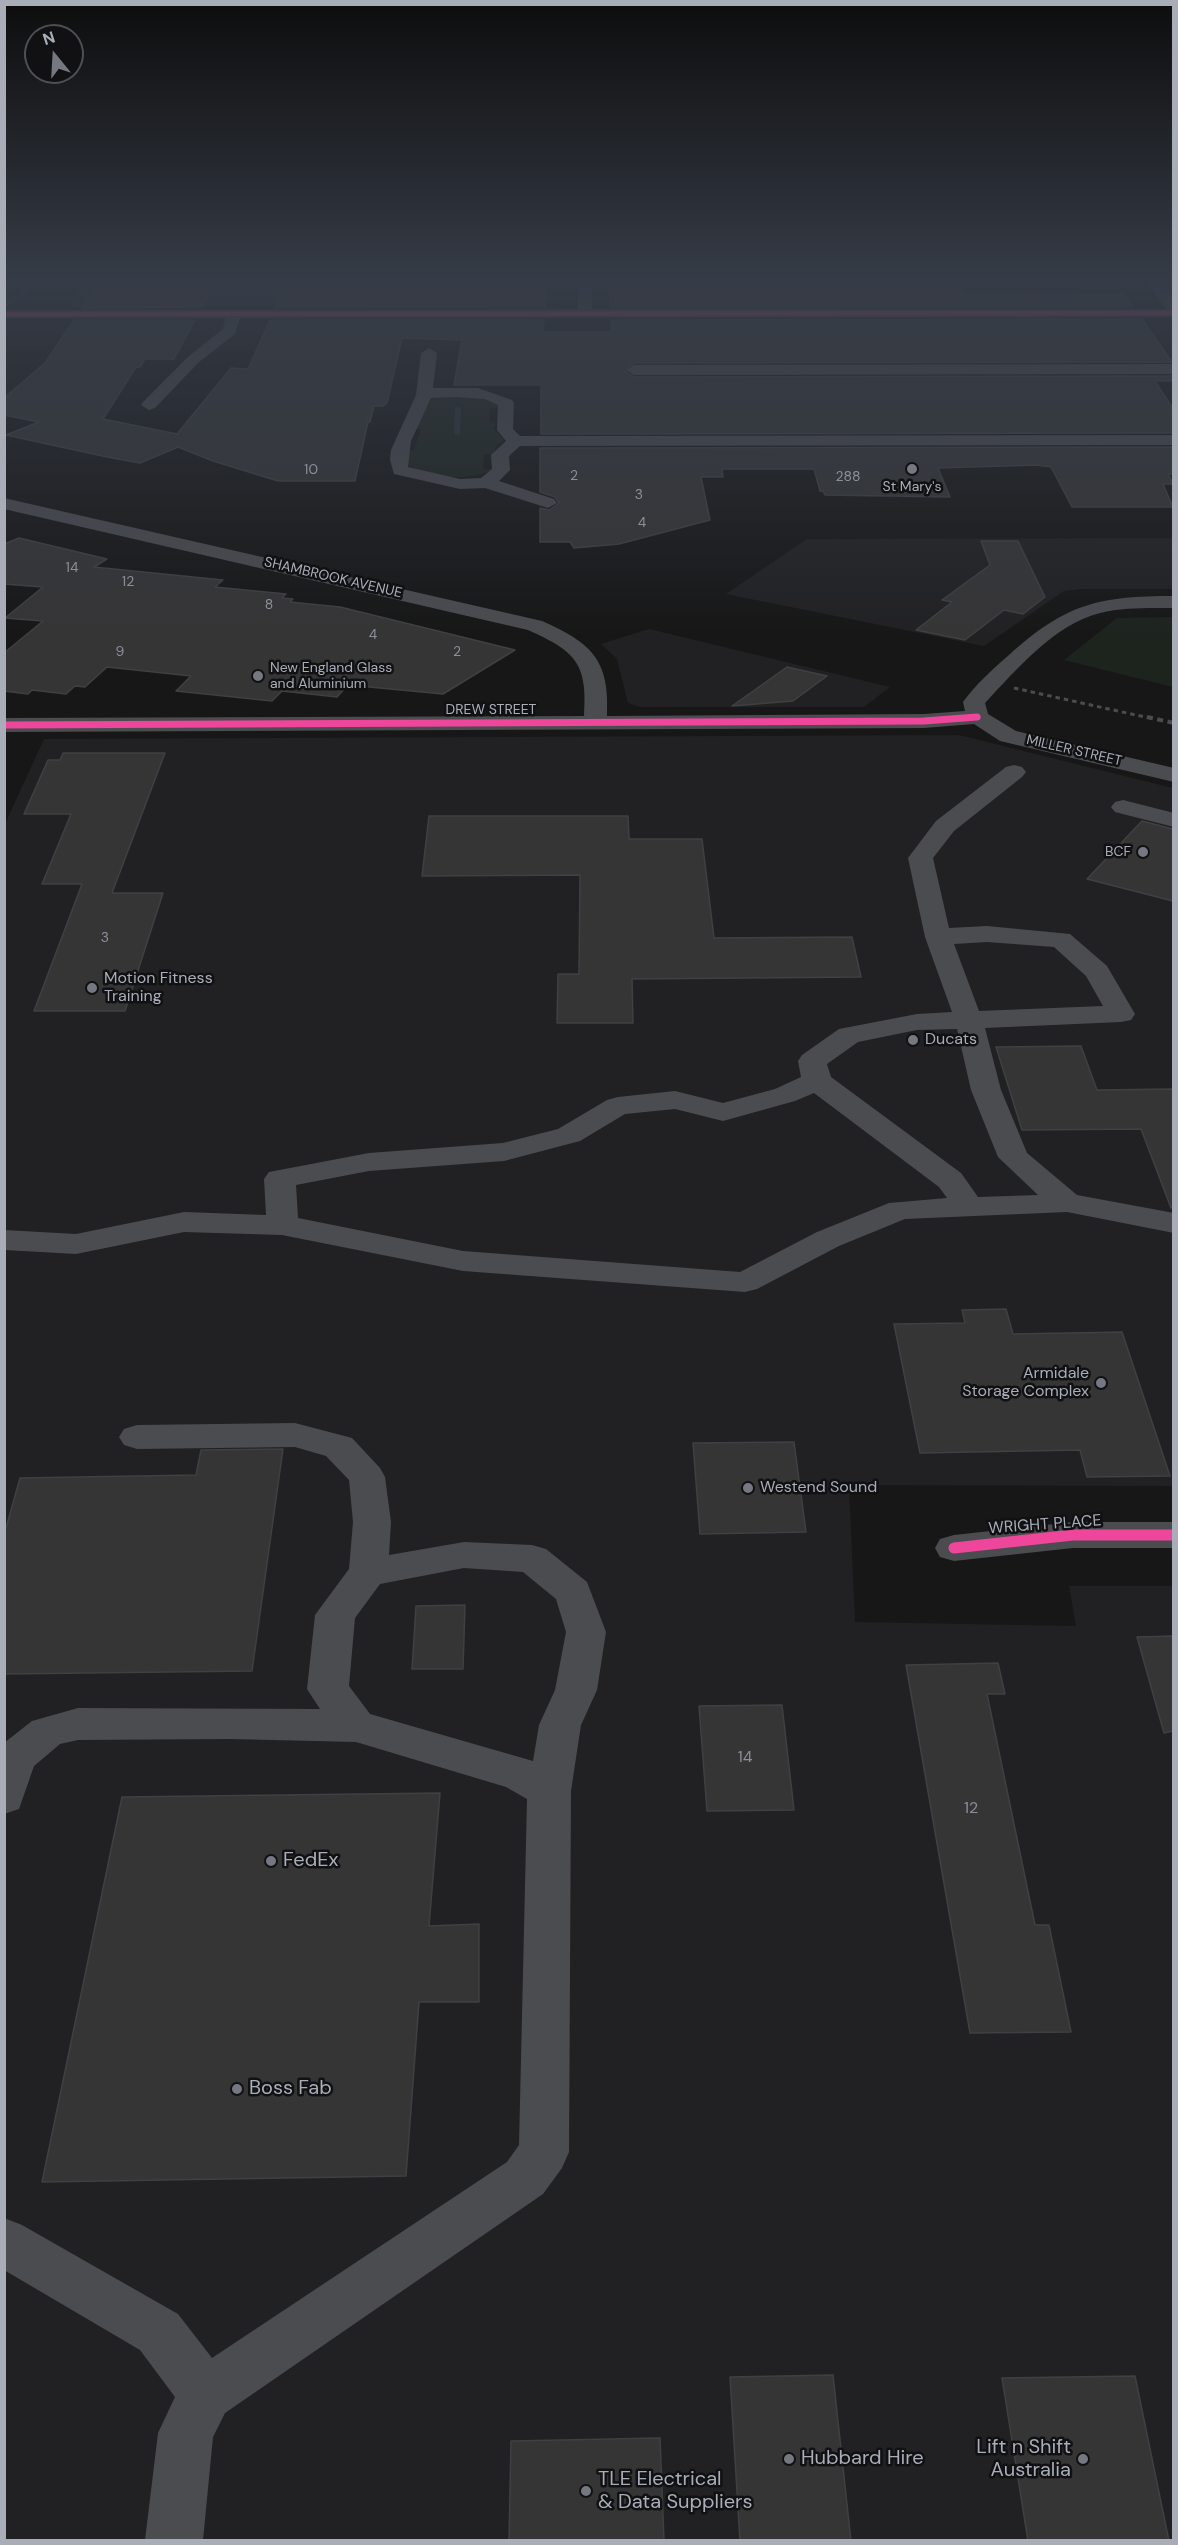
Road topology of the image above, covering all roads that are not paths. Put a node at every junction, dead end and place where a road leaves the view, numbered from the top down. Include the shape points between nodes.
1 (153, 401) edge
2 (422, 401) edge
3 (503, 401) edge
4 (149, 405) dead end
5 (1173, 440) edge
6 (516, 441) junction
7 (486, 483) junction
8 (4, 503) edge
9 (548, 503) dead end
10 (1173, 602) edge
11 (978, 717) junction
12 (595, 723) junction
13 (6, 728) edge
14 (1014, 772) dead end
15 (1173, 775) edge
16 (1123, 807) dead end
17 (1173, 820) edge
18 (938, 937) junction
19 (969, 1021) junction
20 (817, 1081) junction
21 (1066, 1203) junction
22 (970, 1208) junction
23 (1173, 1223) edge
24 (282, 1224) junction
25 (4, 1240) edge
26 (137, 1437) dead end
27 (1173, 1535) edge
28 (954, 1548) dead end
29 (368, 1572) junction
30 (356, 1726) junction
31 (549, 1791) junction
32 (4, 1797) edge
33 (4, 2242) edge
34 (206, 2394) junction
35 (174, 2541) edge

1 - 4 street
2 - 7 street via 405,433 398,461 400,470 460,484
3 - 6 street via 506,403 505,430
5 - 6 street
6 - 7 street via 500,455 501,470
7 - 9 street
8 - 12 street, SHAMBROOK AVENUE via 535,626 570,640 595,671
10 - 11 street via 1111,604 1071,616 974,702
11 - 12 street, DREW STREET via 924,721
11 - 15 street, MILLER STREET via 1008,735
12 - 13 street, DREW STREET
14 - 18 street via 945,826 920,858
16 - 17 street
18 - 19 street
18 - 19 street via 987,934 1060,940 1097,972 1121,1014
19 - 20 street via 917,1022 849,1035 812,1061
19 - 21 street via 986,1090 1013,1157
20 - 22 street via 950,1180
20 - 24 street via 785,1095 723,1112 675,1100 618,1106 569,1135 504,1152 369,1162 280,1179
21 - 22 street
21 - 23 street
22 - 24 street via 900,1210 828,1239 745,1282 463,1261
24 - 25 street via 184,1222 76,1244
26 - 29 street via 295,1435 339,1447 367,1477 372,1522
27 - 28 street, WRIGHT PLACE via 1073,1535
29 - 30 street via 335,1615 328,1689
29 - 31 street via 464,1555 532,1558 573,1593 586,1632 576,1690 560,1725
30 - 31 street via 520,1774
30 - 32 street via 78,1725 47,1732 15,1758
31 - 34 street via 544,2152 525,2178
33 - 34 street via 159,2332
34 - 35 street via 186,2433

